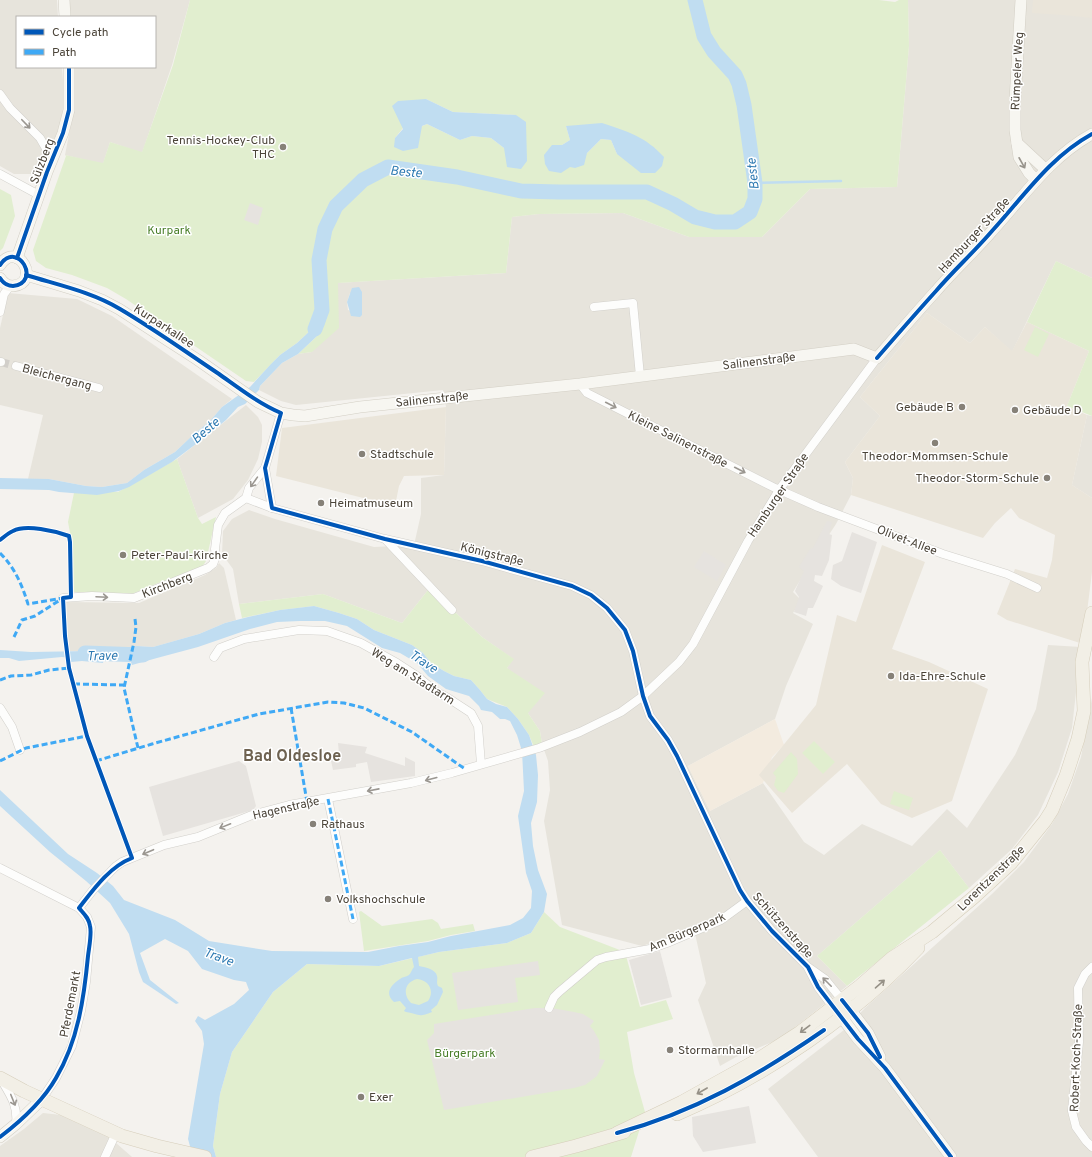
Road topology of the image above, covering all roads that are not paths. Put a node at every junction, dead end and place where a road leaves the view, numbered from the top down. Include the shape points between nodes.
1 (64, 0) edge
2 (1022, 0) edge
3 (65, 16) edge
4 (69, 68) edge
5 (0, 94) edge
6 (1092, 134) edge
7 (1017, 142) junction
8 (52, 160) junction
9 (1045, 169) junction
10 (0, 174) edge
11 (1036, 180) junction
12 (39, 195) junction
13 (17, 258) junction
14 (0, 265) edge
15 (26, 275) junction
16 (0, 278) edge
17 (10, 286) junction
18 (594, 306) dead end
19 (0, 312) edge
20 (878, 358) junction
21 (16, 366) tunnel mouth
22 (640, 376) junction
23 (580, 384) junction
24 (99, 388) dead end
25 (281, 413) junction
26 (265, 468) junction
27 (779, 490) junction
28 (246, 498) junction
29 (272, 508) junction
30 (385, 539) junction
31 (1037, 588) dead end
32 (67, 597) dead end
33 (452, 610) dead end
34 (1092, 615) edge
35 (214, 657) dead end
36 (1092, 660) edge
37 (1084, 683) junction
38 (643, 696) junction
39 (0, 708) edge
40 (20, 750) dead end
41 (516, 755) joint
42 (481, 764) junction
43 (328, 799) junction
44 (0, 868) edge
45 (747, 901) junction
46 (79, 908) junction
47 (353, 919) dead end
48 (808, 967) junction
49 (1092, 967) edge
50 (549, 1008) dead end
51 (842, 1008) junction
52 (0, 1078) edge
53 (42, 1099) junction
54 (16, 1124) junction
55 (116, 1133) junction
56 (0, 1137) edge
57 (1092, 1147) edge
58 (105, 1157) edge
59 (205, 1157) edge
60 (532, 1157) edge
61 (951, 1157) edge

1 - 3 street
2 - 7 street, Rümpeler Weg via 1014,115
4 - 8 street, Sülzberg via 69,110
5 -> 8 street via 10,108 40,138
6 - 9 street, Hamburger Straße via 1079,141
7 - 9 street
7 -> 11 street, Rümpeler Weg via 1019,157 1028,173
8 - 12 street, Sülzberg
9 - 11 street, Hamburger Straße
10 - 12 street
11 - 20 street, Hamburger Straße
12 - 13 street, Sülzberg
13 - 14 street via 8,258
13 - 15 street via 25,264
15 - 17 street via 22,282
15 - 25 street, Kurparkallee via 79,291 120,309 258,402
16 - 17 street
17 - 19 street via 4,294
18 - 22 street via 633,303
20 - 22 street, Salinenstraße via 854,349
20 - 27 street, Hamburger Straße
21 - 24 street, Bleichergang
22 - 23 street, Salinenstraße
23 - 25 street, Salinenstraße via 360,407 305,416
23 -> 27 street, Kleine Salinenstraße via 587,393
25 - 26 street
26 -> 28 street, Kirchberg via 249,488
26 - 29 street
27 - 31 street, Olivet-Allee via 943,554 1007,574
27 - 38 street, Hamburger Straße via 748,541 694,644
28 - 29 street
32 -> 28 street, Kirchberg via 134,598 202,572 213,564 216,556 217,531 221,518
29 - 30 street, Königstraße
30 - 33 street
30 - 38 street, Königstraße via 489,563 572,586 591,595 607,608 625,630 633,651
34 - 37 main road, Lorentzenstraße via 1082,662
35 - 42 street, Weg am Stadtarm via 220,648 244,639 299,630 327,631 361,643 417,676 435,691 471,713 478,726
36 - 37 main road, Lorentzenstraße
37 - 51 main road, Lorentzenstraße via 1084,711 1078,740 1066,776 1045,821 1011,863 932,932 900,967
38 - 41 street, Hamburger Straße via 621,712 580,732
38 - 45 street, Schützenstraße via 650,716 677,756 736,883
39 - 40 street via 12,727
41 - 42 street, Hagenstraße
42 -> 43 street, Hagenstraße via 411,783
43 -> 46 street, Hagenstraße via 289,805 252,815 198,837 164,845 122,862 105,877
43 - 47 street
44 - 46 street
45 - 48 street, Schützenstraße via 772,931
45 - 50 street, Am Bürgerpark via 721,920 667,943 597,960 556,995
46 - 53 street, Pferdemarkt via 91,927 81,1011 72,1046
48 - 51 street, Schützenstraße via 818,987
51 -> 48 street, Schützenstraße via 825,978
49 - 57 street, Robert-Koch-Straße via 1078,988 1079,1042 1072,1111 1076,1127
51 - 60 main road, Lorentzenstraße via 754,1062 617,1134
51 - 61 street, Schützenstraße via 858,1039 885,1068
52 - 53 main road
52 -> 54 street via 13,1098 18,1112
53 - 54 street
53 - 55 main road
54 - 56 street
55 - 58 street
55 - 59 main road

